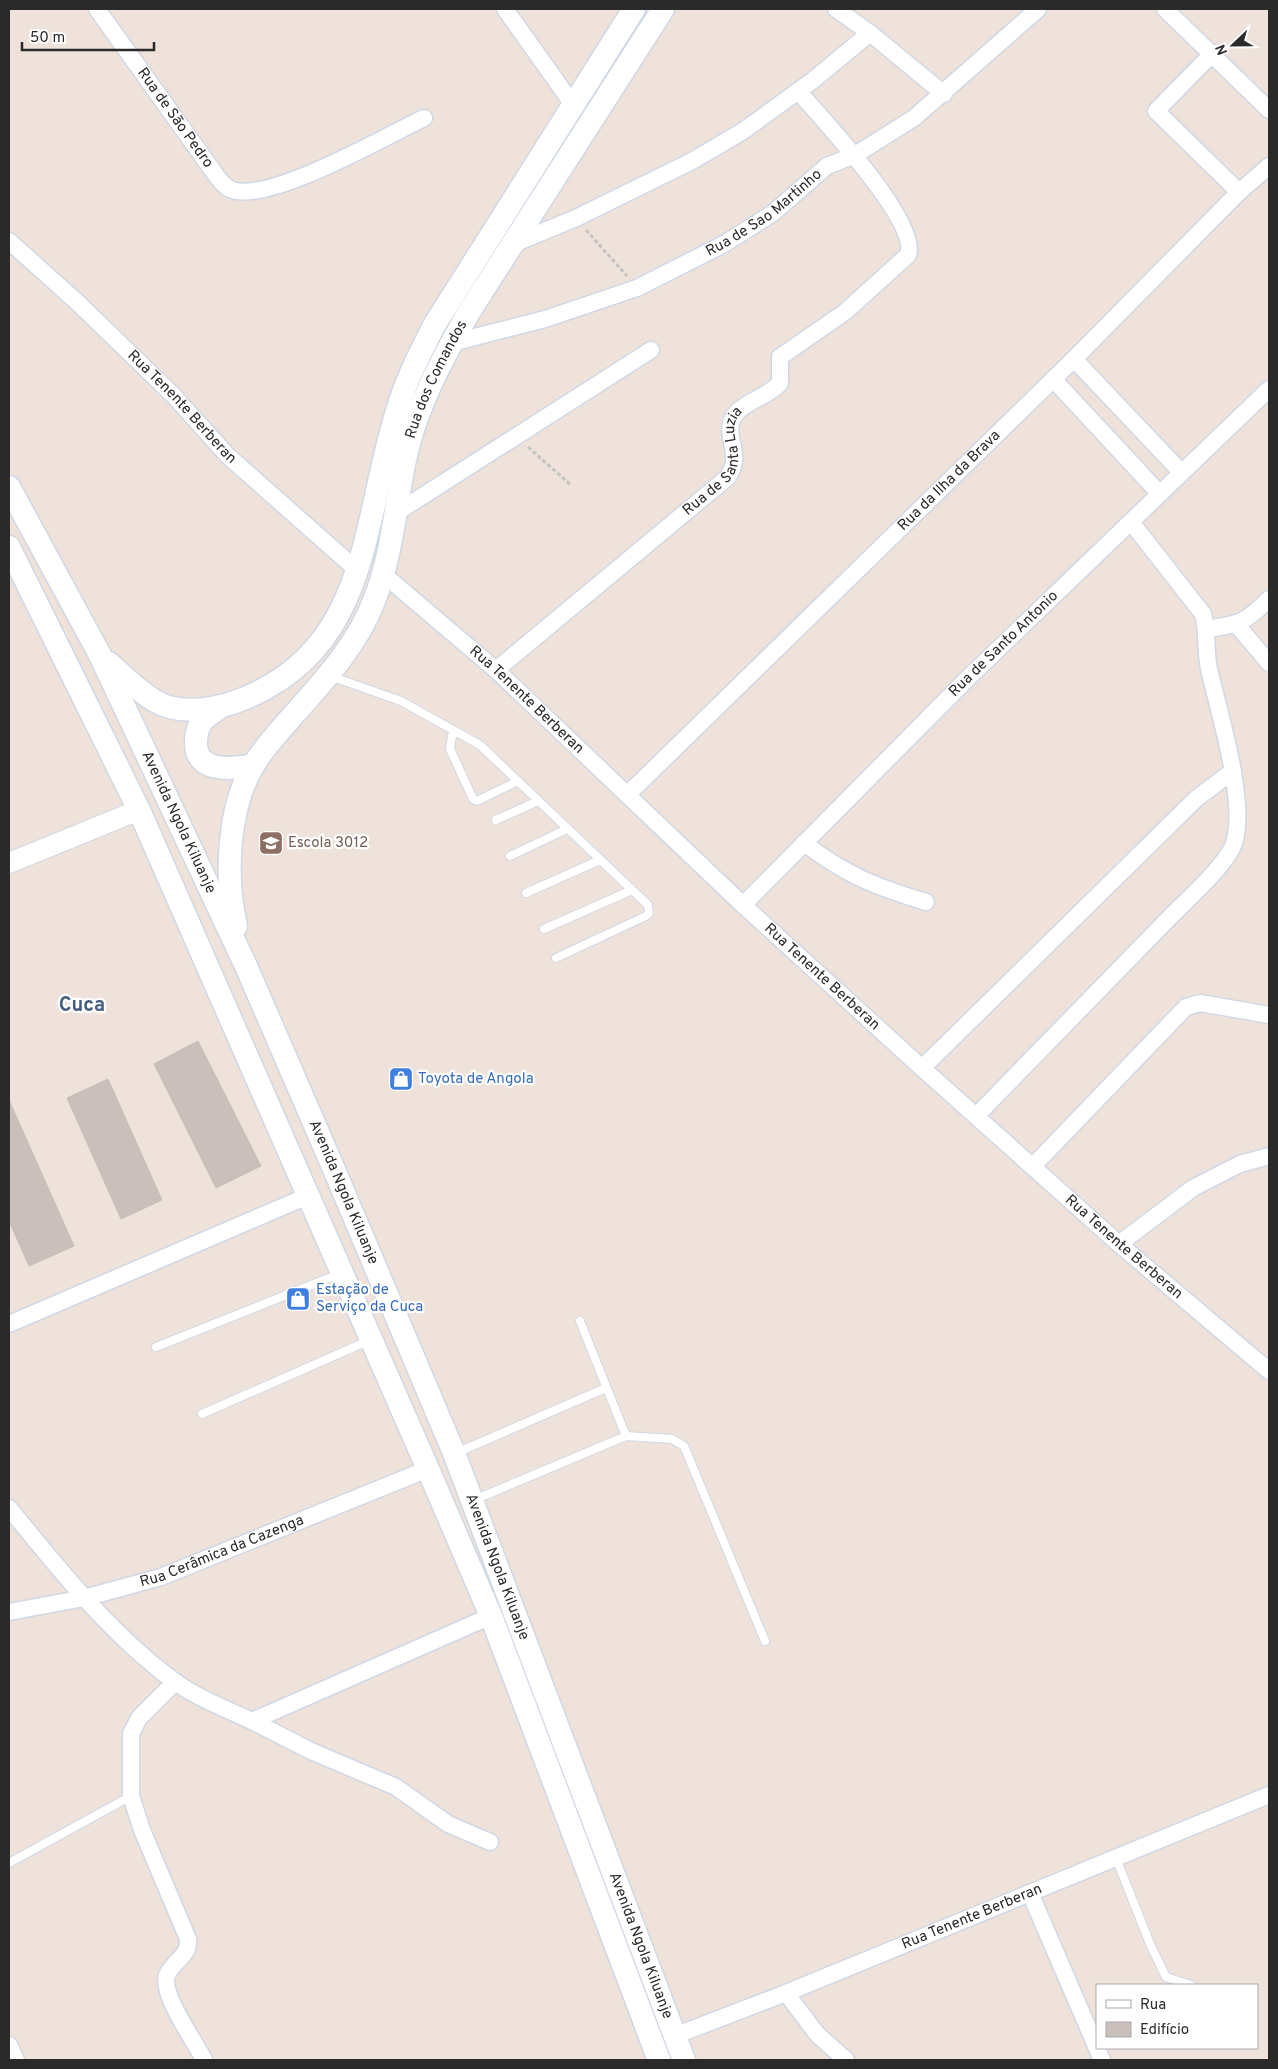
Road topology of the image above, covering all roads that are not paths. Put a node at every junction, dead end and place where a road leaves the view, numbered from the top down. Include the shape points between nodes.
1 (97, 9) edge
2 (506, 9) edge
3 (634, 9) edge
4 (663, 9) edge
5 (836, 9) edge
6 (1038, 9) edge
7 (1165, 9) edge
8 (870, 33) junction
9 (1213, 53) junction
10 (798, 92) junction
11 (944, 94) junction
12 (574, 106) junction
13 (1269, 110) edge
14 (424, 118) dead end
15 (855, 155) junction
16 (1269, 166) edge
17 (1239, 192) junction
18 (9, 241) edge
19 (513, 244) junction
20 (451, 343) junction
21 (651, 350) dead end
22 (1074, 359) junction
23 (1053, 379) junction
24 (1269, 389) edge
25 (1181, 472) junction
26 (9, 487) edge
27 (1159, 493) junction
28 (396, 513) junction
29 (1130, 522) junction
30 (9, 548) edge
31 (358, 571) junction
32 (383, 574) junction
33 (1269, 599) edge
34 (1237, 624) junction
35 (1207, 629) junction
36 (100, 656) junction
37 (1269, 663) edge
38 (496, 670) junction
39 (328, 675) junction
40 (222, 706) junction
41 (453, 730) junction
42 (254, 764) junction
43 (1233, 770) junction
44 (518, 781) junction
45 (627, 795) junction
46 (538, 801) junction
47 (139, 810) junction
48 (496, 820) dead end
49 (568, 829) junction
50 (804, 843) junction
51 (510, 856) dead end
52 (600, 860) junction
53 (9, 863) edge
54 (632, 890) junction
55 (526, 893) dead end
56 (926, 902) dead end
57 (742, 905) junction
58 (544, 929) dead end
59 (556, 958) dead end
60 (246, 966) junction
61 (1269, 1015) edge
62 (922, 1068) junction
63 (976, 1116) junction
64 (1269, 1156) edge
65 (1033, 1166) junction
66 (310, 1195) junction
67 (1119, 1244) junction
68 (343, 1272) junction
69 (580, 1321) dead end
70 (9, 1324) edge
71 (372, 1339) junction
72 (156, 1347) dead end
73 (1268, 1367) edge
74 (606, 1388) junction
75 (202, 1414) dead end
76 (626, 1436) junction
77 (454, 1454) junction
78 (428, 1469) junction
79 (472, 1501) junction
80 (9, 1508) edge
81 (84, 1598) junction
82 (9, 1612) edge
83 (491, 1616) junction
84 (765, 1641) dead end
85 (175, 1682) junction
86 (252, 1721) junction
87 (1269, 1795) edge
88 (131, 1796) junction
89 (490, 1842) dead end
90 (1116, 1858) junction
91 (9, 1863) edge
92 (1030, 1893) junction
93 (1188, 1984) edge
94 (786, 1993) junction
95 (674, 2036) junction
96 (9, 2045) edge
97 (1096, 2046) edge
98 (16, 2060) edge
99 (204, 2060) edge
100 (659, 2060) edge
101 (684, 2060) edge
102 (846, 2060) edge

1 - 14 street, Rua de São Pedro via 218,178 233,190 273,188
2 - 12 street
3 - 12 main road, Rua dos Comandos
4 - 19 main road, Rua dos Comandos
5 - 8 street
6 - 11 street, Rua de Sao Martinho
7 - 9 street
8 - 10 street
8 - 11 street
9 - 13 street
9 - 17 street via 1156,111
10 - 15 street
10 - 19 street via 743,131 692,161 576,218
11 - 15 street, Rua de Sao Martinho via 914,118
12 - 31 main road, Rua dos Comandos via 435,324 411,371 396,410
15 - 20 street, Rua de Sao Martinho via 827,166 774,213 724,244 637,288 544,319
15 - 38 street, Rua de Santa Luzia via 904,227 910,248 904,259 845,312 780,358 778,386 738,412 731,421 729,430 734,466 728,477
16 - 17 street, Rua da Ilha da Brava
17 - 22 street, Rua da Ilha da Brava
18 - 31 street, Rua Tenente Berberan via 167,390 228,456
19 - 20 main road, Rua dos Comandos
20 - 28 main road, Rua dos Comandos via 417,418 405,459
21 - 28 street
22 - 23 street, Rua da Ilha da Brava
22 - 25 street
23 - 27 street
23 - 45 street, Rua da Ilha da Brava
24 - 25 street, Rua de Santo Antonio
25 - 27 street, Rua de Santo Antonio
26 - 36 main road, Avenida Ngola Kiluanje
27 - 29 street, Rua de Santo Antonio
28 - 32 main road, Rua dos Comandos
29 - 35 street via 1196,602
29 - 50 street, Rua de Santo Antonio
30 - 47 main road, Avenida Ngola Kiluanje
31 - 40 main road, Rua dos Comandos via 341,611 312,655 264,690
32 - 38 street, Rua Tenente Berberan
32 - 39 main road, Rua dos Comandos via 374,602 347,650
33 - 34 street via 1254,614
34 - 35 street
34 - 37 street
35 - 43 street via 1207,661
36 - 40 main road via 157,703 190,709
36 - 60 main road, Avenida Ngola Kiluanje
38 - 45 street, Rua Tenente Berberan
39 - 41 lane via 401,701
39 - 42 main road, Rua dos Comandos
40 - 42 main road via 203,720 197,730 196,750 201,759 213,767 224,769
41 - 44 lane via 480,745
41 - 44 lane via 450,749 473,799 477,801
42 - 60 main road, Rua dos Comandos via 237,810 229,860 231,904
43 - 62 street via 1197,798
43 - 63 street via 1238,826 1234,845 1224,860
44 - 46 lane
45 - 57 street, Rua Tenente Berberan
46 - 48 lane
46 - 49 lane
47 - 53 street
47 - 66 main road, Avenida Ngola Kiluanje
49 - 51 lane
49 - 52 lane
50 - 56 street via 861,880
50 - 57 street, Rua de Santo Antonio
52 - 54 lane
52 - 55 lane
54 - 58 lane
54 - 59 lane via 648,905 646,916
57 - 62 street, Rua Tenente Berberan
60 - 77 main road, Avenida Ngola Kiluanje
61 - 65 street via 1200,1003 1186,1007
62 - 63 street, Rua Tenente Berberan
63 - 65 street, Rua Tenente Berberan
64 - 67 street via 1240,1164 1193,1188
65 - 67 street, Rua Tenente Berberan
66 - 68 main road, Avenida Ngola Kiluanje
66 - 70 street
67 - 73 street, Rua Tenente Berberan
68 - 71 main road, Avenida Ngola Kiluanje
68 - 72 lane
69 - 74 lane
71 - 75 lane
71 - 78 main road, Avenida Ngola Kiluanje
74 - 76 lane
74 - 77 lane
76 - 79 lane
76 - 84 lane via 672,1439 684,1446
77 - 79 main road, Avenida Ngola Kiluanje
78 - 81 street, Rua Cerâmica da Cazenga via 188,1568
78 - 83 main road, Avenida Ngola Kiluanje
79 - 95 main road, Avenida Ngola Kiluanje
80 - 81 street
81 - 82 street, Rua Cerâmica da Cazenga
81 - 85 street via 136,1652
83 - 86 street
83 - 100 main road, Avenida Ngola Kiluanje
85 - 86 street
85 - 88 street via 139,1718 132,1734
86 - 89 street via 311,1751 396,1787 448,1824
87 - 90 street, Rua Tenente Berberan
88 - 91 lane
88 - 99 street via 188,1939 187,1951 167,1974 166,1981 171,2001
90 - 92 street, Rua Tenente Berberan
90 - 93 lane via 1166,1977
92 - 94 street, Rua Tenente Berberan
92 - 97 street
94 - 95 street, Rua Tenente Berberan
94 - 102 street via 817,2034
95 - 101 main road, Avenida Ngola Kiluanje
96 - 98 street

